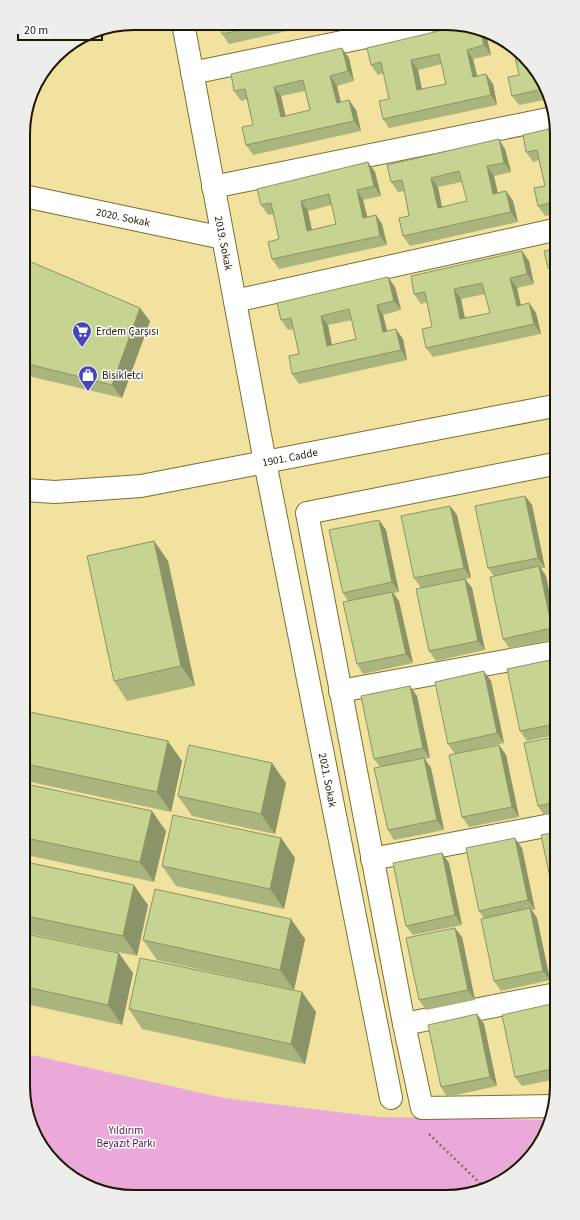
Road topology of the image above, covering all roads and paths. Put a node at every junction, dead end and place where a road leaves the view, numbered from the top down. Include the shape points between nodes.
1 (184, 30) edge
2 (400, 30) edge
3 (192, 73) junction
4 (549, 119) edge
5 (213, 187) junction
6 (30, 197) edge
7 (550, 231) edge
8 (223, 238) junction
9 (235, 301) junction
10 (550, 407) edge
11 (265, 462) junction
12 (550, 465) edge
13 (30, 490) edge
14 (550, 653) edge
15 (340, 691) junction
16 (550, 825) edge
17 (372, 859) junction
18 (550, 995) edge
19 (404, 1024) junction
20 (391, 1098) dead end
21 (548, 1106) edge
22 (424, 1129) dead end
23 (481, 1184) edge

1 - 3 street, 2019. Sokak
2 - 3 street
3 - 5 street, 2019. Sokak
4 - 5 street
5 - 8 street, 2019. Sokak
6 - 8 street, 2020. Sokak
7 - 9 street
8 - 9 street, 2019. Sokak
9 - 11 street, 2019. Sokak
10 - 11 street, 1901. Cadde
11 - 13 street, 1901. Cadde via 141,486 55,492
11 - 20 street, 2021. Sokak
12 - 15 street via 307,513
14 - 15 street
15 - 17 street
16 - 17 street
17 - 19 street
18 - 19 street
19 - 21 street via 422,1108
22 - 23 path

